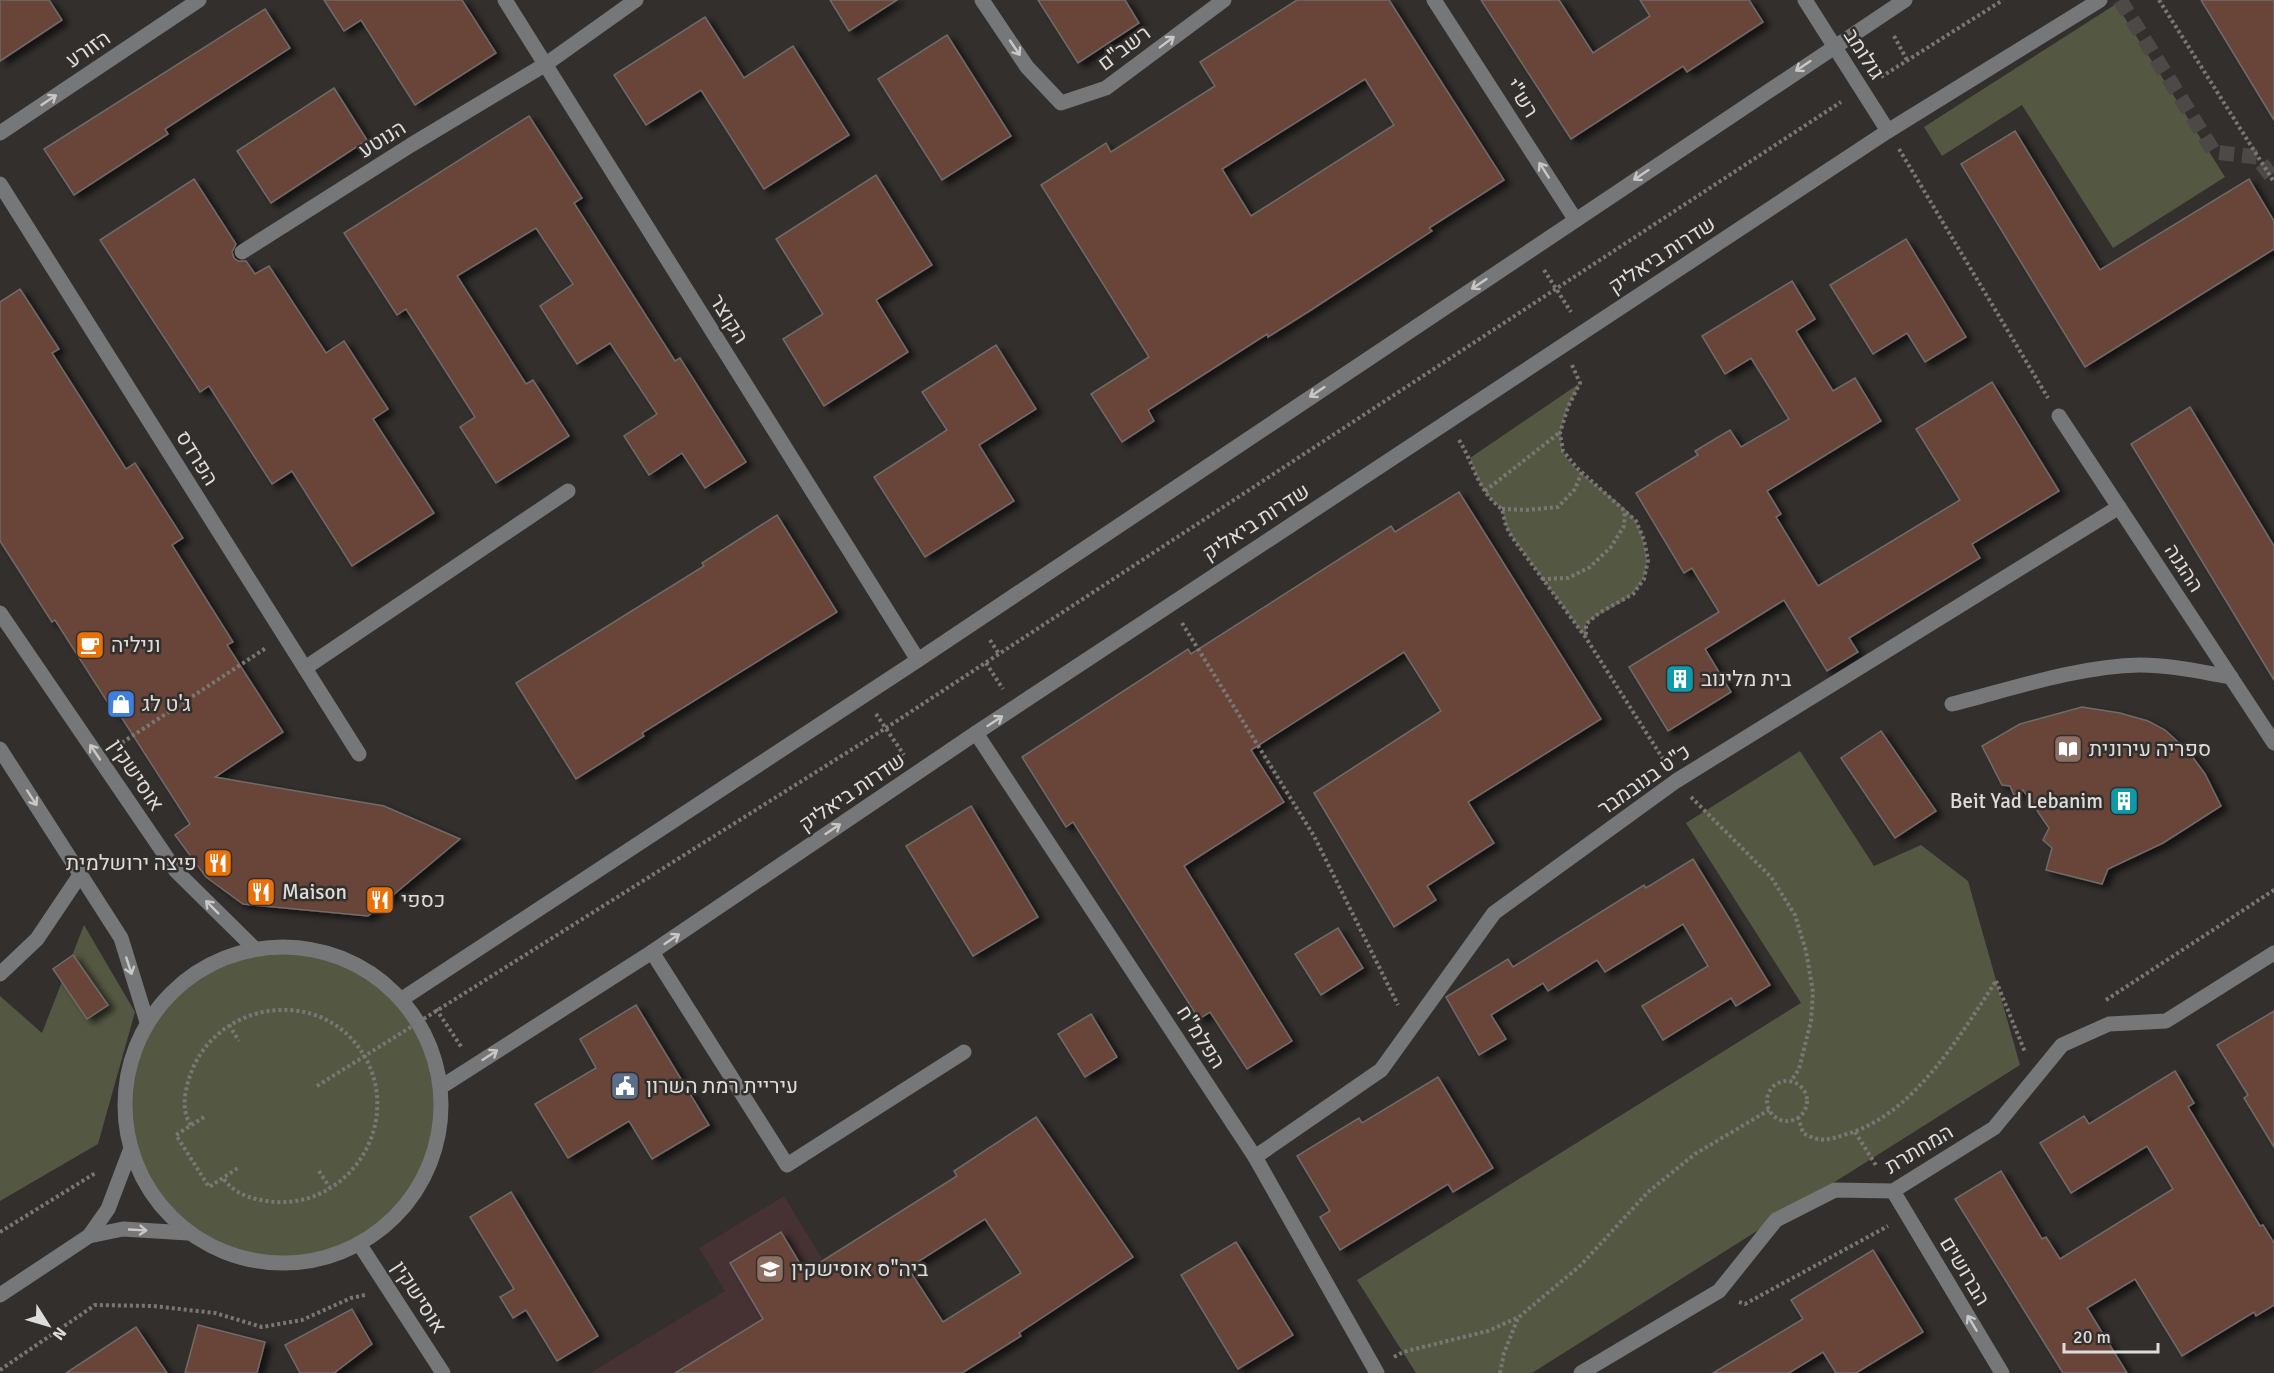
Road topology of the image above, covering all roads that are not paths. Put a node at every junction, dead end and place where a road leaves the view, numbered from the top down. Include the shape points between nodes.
1 (199, 0) edge
2 (505, 0) edge
3 (636, 0) edge
4 (982, 0) edge
5 (1224, 0) edge
6 (1434, 0) edge
7 (1805, 0) edge
8 (1905, 0) edge
9 (2100, 0) edge
10 (1833, 46) junction
11 (546, 64) junction
12 (1888, 131) junction
13 (0, 133) edge
14 (0, 184) edge
15 (1575, 219) junction
16 (242, 252) dead end
17 (2059, 416) road end
18 (568, 491) dead end
19 (2119, 507) junction
20 (0, 613) edge
21 (918, 660) junction
22 (305, 668) junction
23 (2231, 678) junction
24 (1952, 704) dead end
25 (976, 733) junction
26 (2274, 743) edge
27 (0, 749) edge
28 (359, 754) dead end
29 (80, 875) junction
30 (254, 948) junction
31 (652, 952) junction
32 (2274, 953) edge
33 (0, 974) edge
34 (402, 999) junction
35 (147, 1022) junction
36 (964, 1052) dead end
37 (441, 1086) junction
38 (130, 1151) junction
39 (1254, 1157) junction
40 (1893, 1191) junction
41 (188, 1233) junction
42 (89, 1236) junction
43 (360, 1245) junction
44 (0, 1295) edge
45 (1375, 1370) edge
46 (443, 1373) edge
47 (1581, 1373) edge
48 (2002, 1373) edge

13 -> 1 street, הזורע
2 - 11 street, הקוצר
3 - 11 street, הנוטע
4 -> 5 street, רשב"ם via 1027,67 1062,103 1106,88
15 -> 6 street, רש"י
7 - 10 street, גולומב
8 - 10 street
9 - 12 street, שדרות ביאליק
10 - 12 street, גולומב
10 -> 15 street
11 - 16 street, הנוטע
11 - 21 street, הקוצר
25 -> 12 street, שדרות ביאליק
14 - 22 street, הפרדס
15 -> 21 street
17 - 19 street, ההגנה
18 - 22 street
19 - 23 street, ההגנה
19 - 39 street, כ"ט בנובמבר via 1676,781 1494,913 1381,1070
30 -> 20 street, אוסישקין via 176,870
21 - 34 street
22 - 28 street, הפרדס
23 - 24 street via 2139,665 2072,673
23 - 26 street, ההגנה
31 -> 25 street, שדרות ביאליק
25 - 39 street, הפלמ"ח
27 -> 29 street
29 - 33 street via 37,939
29 -> 35 street via 121,938
30 - 34 street via 308,947 359,964
30 - 35 street via 212,962 175,987
31 - 36 street via 788,1165
37 -> 31 street, שדרות ביאליק
32 - 40 street, המחתרת via 2166,1021 2109,1024 2062,1046 1994,1128
34 - 37 street via 419,1021 435,1056
35 - 38 street via 132,1052 125,1085 124,1118
37 - 43 street via 440,1126 430,1164 411,1199
38 - 41 street via 151,1196
38 - 42 street via 108,1209
39 - 45 street, הפלמ"ח
40 - 47 street, המחתרת via 1835,1190 1776,1221 1719,1291
48 -> 40 street, הברושים
42 -> 41 street via 123,1229
41 - 43 street via 234,1256 286,1263 338,1254
42 - 44 street
43 - 46 street, אוסישקין

